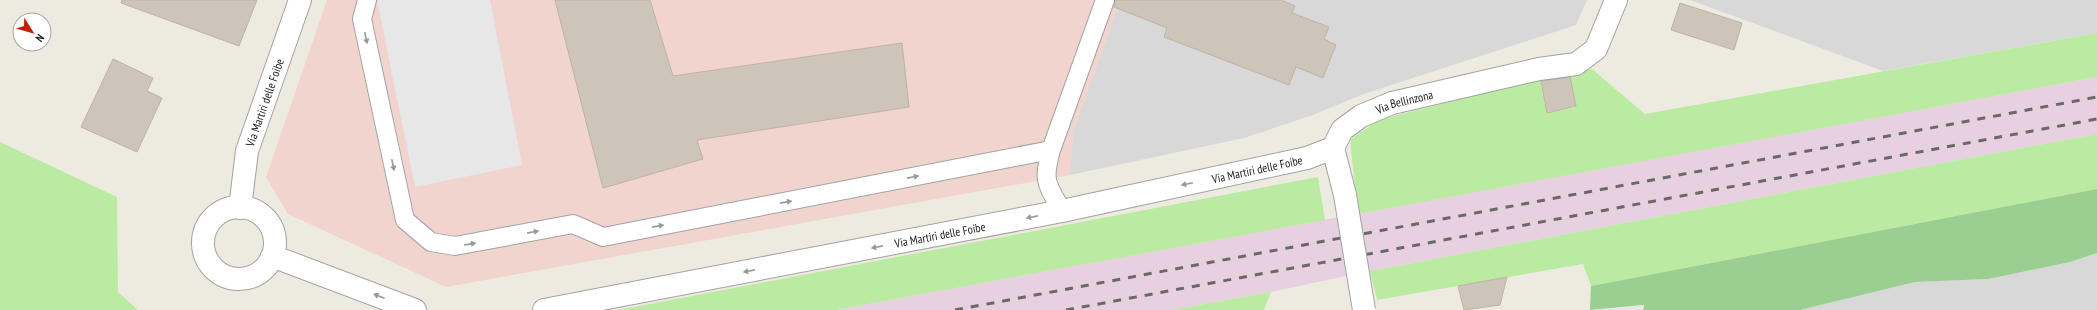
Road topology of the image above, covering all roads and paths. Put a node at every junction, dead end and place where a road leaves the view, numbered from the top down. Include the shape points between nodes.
1 (300, 0) edge
2 (367, 0) edge
3 (1105, 0) edge
4 (1616, 0) edge
5 (1333, 148) junction
6 (1051, 150) junction
7 (240, 208) junction
8 (1062, 211) junction
9 (272, 256) junction
10 (416, 310) edge
11 (544, 310) edge
12 (1364, 310) edge

1 - 7 street, Via Martiri delle Foibe via 247,151
2 -> 6 lane via 362,19 405,220 430,242 455,246 573,224 603,237
3 - 6 lane
4 - 5 street, Via Bellinzona via 1596,49 1576,64 1539,69 1392,103 1361,116 1342,130
5 -> 8 street, Via Martiri delle Foibe via 1307,158
5 - 12 street, bridge via 1345,195
6 - 8 lane via 1045,170 1047,182
7 - 9 street via 256,211 265,218 274,239
7 - 9 street via 232,207 221,212 211,220 205,230 203,242 210,265 230,278 241,278 252,276 262,270
8 -> 11 street, Via Martiri delle Foibe
10 -> 9 street

